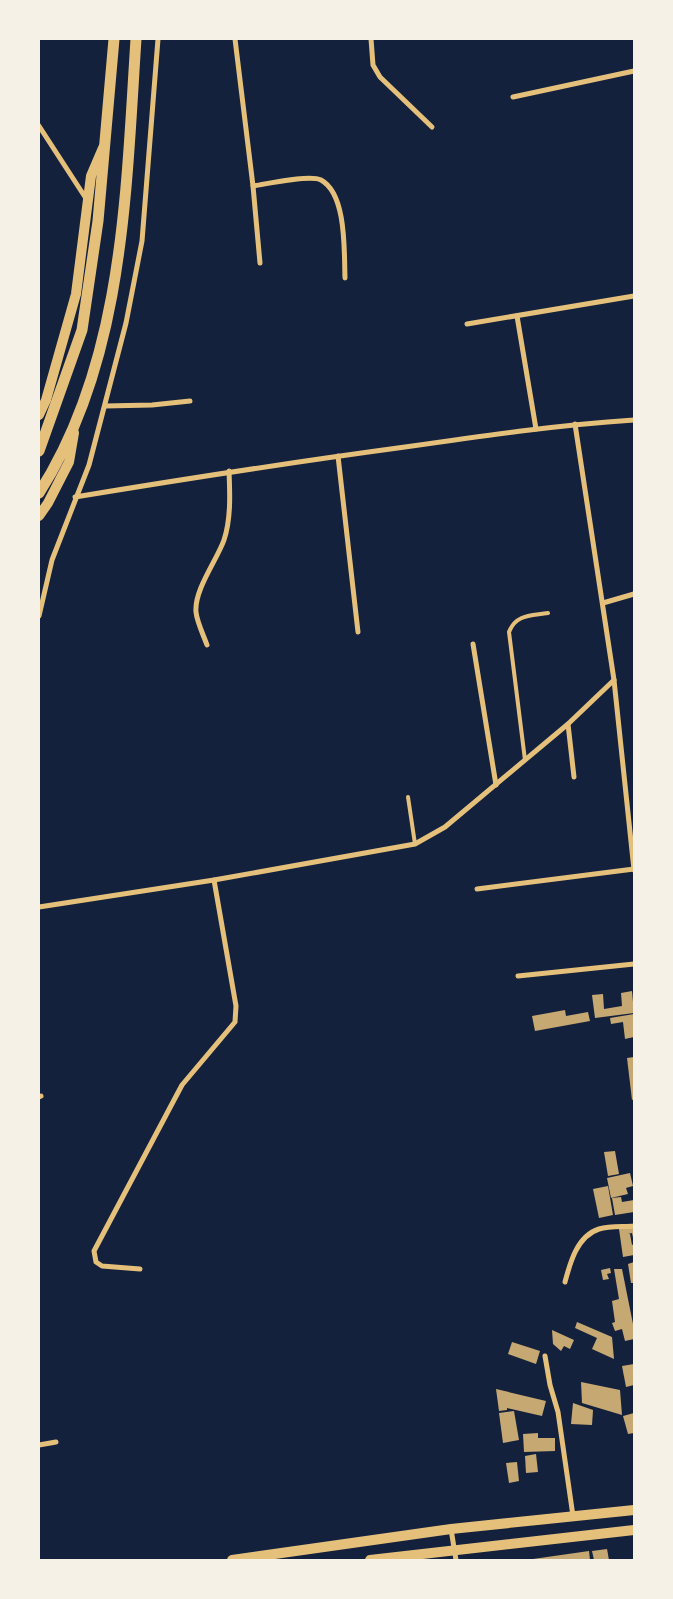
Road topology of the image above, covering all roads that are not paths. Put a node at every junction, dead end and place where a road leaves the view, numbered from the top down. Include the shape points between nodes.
1 (114, 39) edge
2 (136, 39) edge
3 (158, 39) edge
4 (235, 39) edge
5 (371, 39) edge
6 (634, 71) edge
7 (513, 97) dead end
8 (39, 126) edge
9 (432, 127) dead end
10 (105, 144) junction
11 (253, 186) junction
12 (88, 200) junction
13 (260, 263) dead end
14 (345, 278) dead end
15 (634, 296) edge
16 (517, 316) junction
17 (468, 324) dead end
18 (190, 401) dead end
19 (104, 406) junction
20 (39, 415) edge
21 (634, 420) edge
22 (575, 424) junction
23 (75, 428) junction
24 (536, 429) junction
25 (39, 451) edge
26 (338, 456) junction
27 (229, 471) junction
28 (39, 493) edge
29 (75, 498) junction
30 (39, 516) edge
31 (634, 594) edge
32 (602, 603) junction
33 (548, 613) dead end
34 (39, 616) edge
35 (358, 632) dead end
36 (473, 644) dead end
37 (207, 645) dead end
38 (614, 680) junction
39 (568, 724) junction
40 (525, 760) junction
41 (574, 777) dead end
42 (496, 785) junction
43 (408, 797) dead end
44 (415, 844) junction
45 (634, 870) edge
46 (214, 880) junction
47 (477, 889) dead end
48 (39, 908) edge
49 (634, 964) edge
50 (518, 976) dead end
51 (634, 1226) edge
52 (140, 1269) dead end
53 (565, 1282) dead end
54 (544, 1356) dead end
55 (56, 1442) dead end
56 (39, 1445) edge
57 (634, 1510) edge
58 (573, 1517) junction
59 (451, 1529) junction
60 (634, 1530) edge
61 (455, 1549) junction
62 (232, 1560) edge
63 (370, 1560) edge
64 (456, 1560) edge

1 - 10 main road
2 - 23 main road via 126,194 115,278 100,352
3 - 19 street via 142,241 126,323
4 - 11 street
5 - 9 street via 373,65 380,77
6 - 7 street
8 - 12 street
10 - 12 main road via 91,176
10 - 25 main road via 98,221 82,330
11 - 13 street
11 - 14 street via 306,178 321,180 329,187 342,217
12 - 20 main road via 76,294
15 - 16 street
16 - 17 street
16 - 24 street
18 - 19 street
19 - 29 street via 89,465
21 - 22 street
22 - 24 street
22 - 32 street
23 - 28 main road
23 - 30 main road via 69,462
24 - 26 street
26 - 27 street
26 - 35 street
27 - 29 street
27 - 37 street via 230,504 224,540 196,602
29 - 34 street via 52,560
31 - 32 street
32 - 38 street
33 - 40 lane via 519,618 509,632
36 - 42 street
38 - 39 street
38 - 45 street
39 - 40 street
39 - 41 street
40 - 42 street
42 - 44 street via 445,828
43 - 44 lane
44 - 46 street
45 - 47 street
46 - 48 street
46 - 52 street via 236,1006 234,1022 182,1085 94,1251 96,1262 102,1266
49 - 50 street
51 - 53 street via 598,1229 584,1238 571,1260
54 - 58 street via 558,1412
55 - 56 street
57 - 58 main road
58 - 59 main road
59 - 61 street
59 - 62 main road
60 - 61 main road
61 - 63 main road
61 - 64 street

